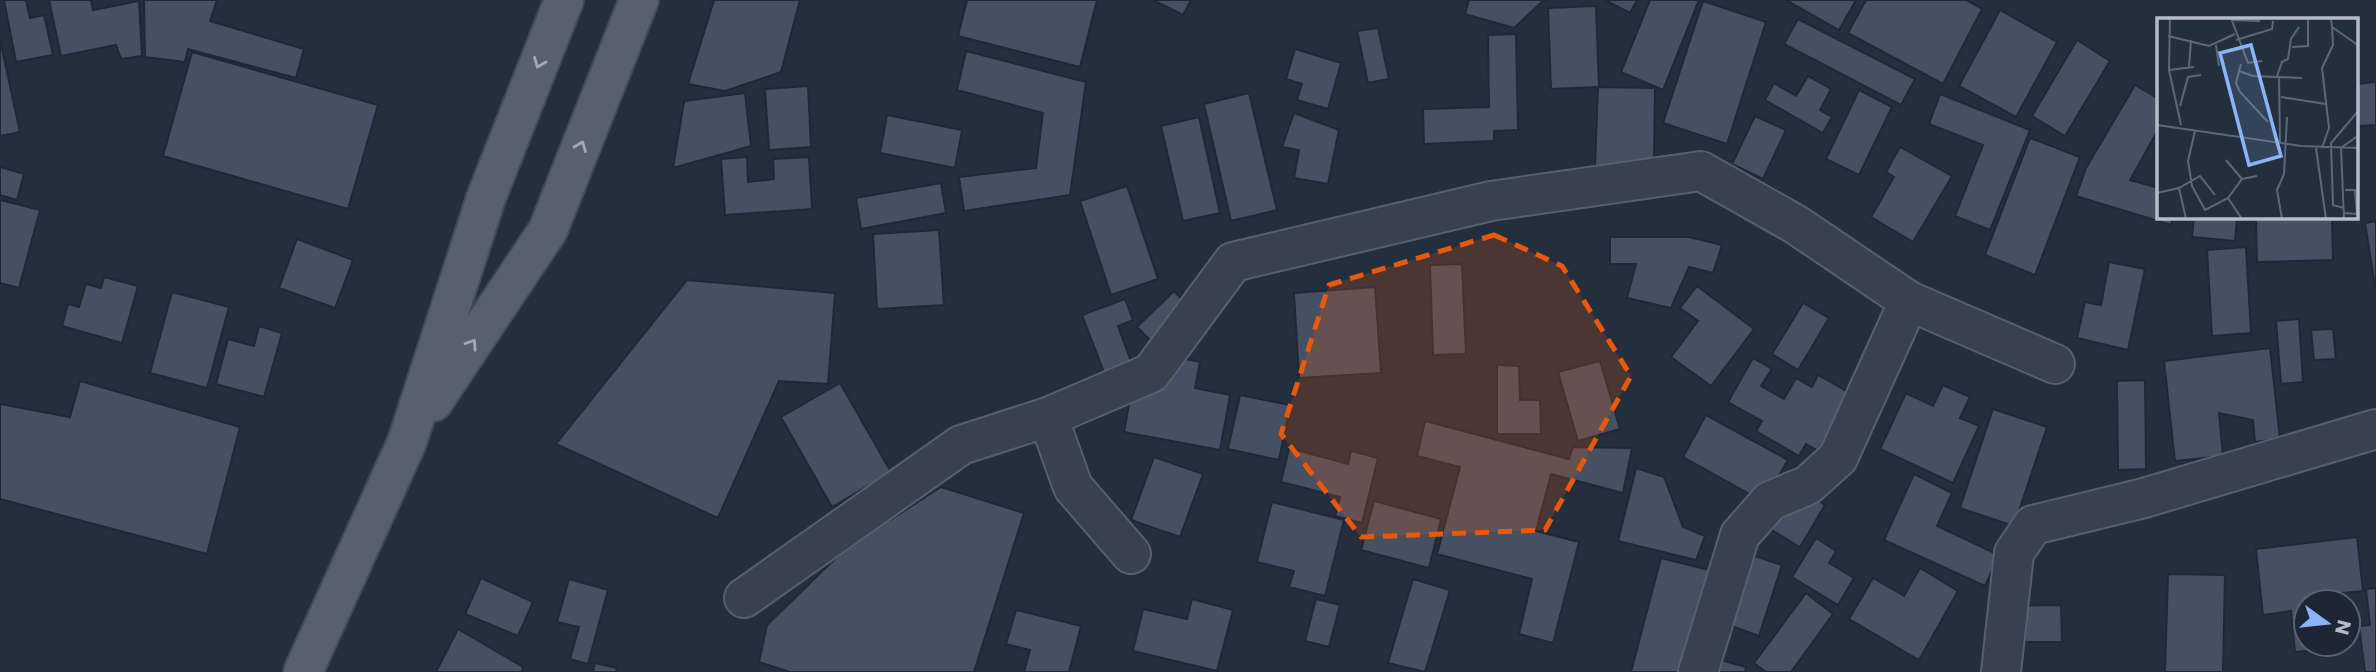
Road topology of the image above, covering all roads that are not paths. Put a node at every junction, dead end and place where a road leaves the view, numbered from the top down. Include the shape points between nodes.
1 (564, 0) edge
2 (639, 0) edge
3 (1909, 300) junction
4 (2054, 364) dead end
5 (1048, 417) junction
6 (2376, 429) edge
7 (407, 442) junction
8 (1131, 554) dead end
9 (744, 598) dead end
10 (303, 672) edge
11 (1698, 672) edge
12 (2001, 672) edge

1 -> 7 main road via 486,198
7 -> 2 main road via 548,230
3 - 4 street
3 - 5 street via 1795,224 1701,172 1688,173 1491,201 1233,262 1151,373
3 - 11 street via 1838,458 1808,485 1770,501 1740,535
5 - 8 street via 1073,487
5 - 9 street via 961,444
6 - 12 street via 2144,498 2034,525 2014,553
7 - 10 main road

